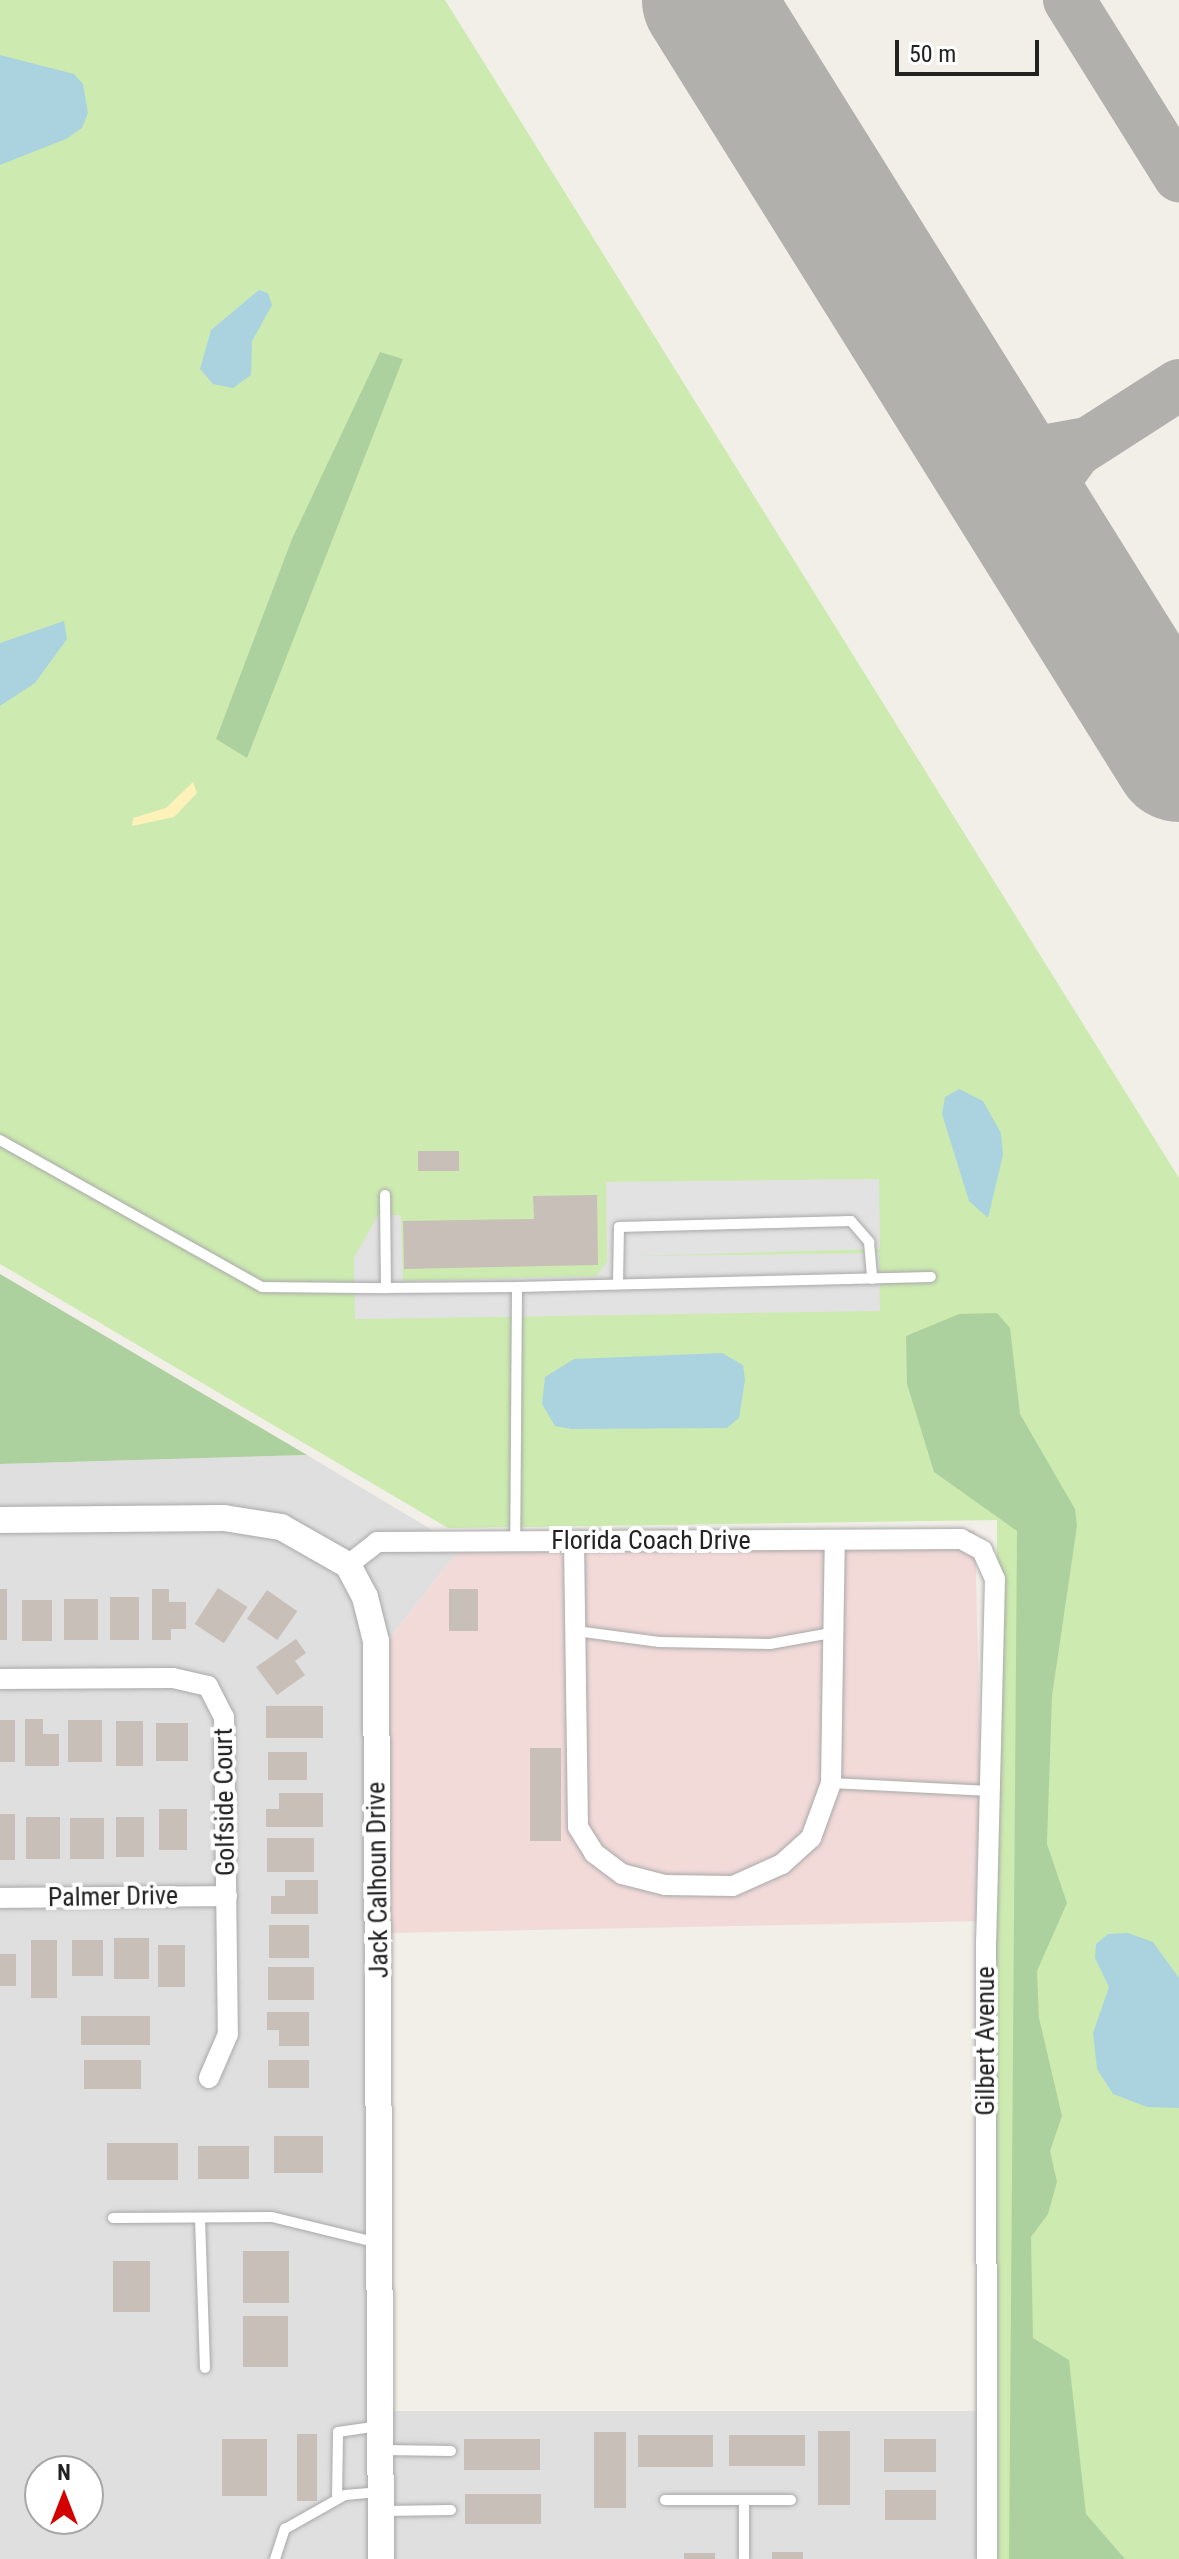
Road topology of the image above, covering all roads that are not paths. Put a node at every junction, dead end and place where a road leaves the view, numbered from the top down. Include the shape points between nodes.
1 (0, 1140) edge
2 (385, 1195) dead end
3 (931, 1277) dead end
4 (872, 1279) junction
5 (618, 1284) junction
6 (517, 1287) junction
7 (386, 1288) junction
8 (0, 1520) edge
9 (961, 1539) joint
10 (835, 1540) junction
11 (574, 1541) junction
12 (515, 1542) junction
13 (348, 1565) junction
14 (576, 1631) junction
15 (831, 1633) junction
16 (0, 1679) edge
17 (831, 1783) junction
18 (990, 1791) junction
19 (227, 1896) junction
20 (0, 1898) edge
21 (209, 2078) dead end
22 (113, 2218) dead end
23 (200, 2218) junction
24 (381, 2244) junction
25 (205, 2368) dead end
26 (381, 2438) junction
27 (451, 2451) dead end
28 (337, 2498) junction
29 (665, 2500) dead end
30 (744, 2500) junction
31 (791, 2500) dead end
32 (381, 2502) junction
33 (451, 2510) dead end
34 (275, 2559) edge
35 (381, 2559) edge
36 (744, 2559) edge
37 (987, 2559) edge

1 - 7 lane via 262,1287
2 - 7 lane
3 - 4 lane
4 - 5 lane
4 - 5 lane via 869,1242 851,1221 619,1227
5 - 6 lane
6 - 7 lane
6 - 12 lane
8 - 13 street via 224,1518 281,1527
9 - 10 street, Florida Coach Drive
9 - 18 street, Gilbert Avenue via 982,1550 995,1579
10 - 11 street, Florida Coach Drive
10 - 15 street
11 - 12 street, Florida Coach Drive
11 - 14 street
12 - 13 street, Florida Coach Drive via 377,1542
13 - 24 street, Jack Calhoun Drive via 365,1597 376,1641
14 - 15 lane via 659,1642 770,1644
14 - 17 street via 578,1827 594,1853 622,1874 665,1885 745,1880 782,1864 811,1838
15 - 17 street via 836,1763
16 - 19 street, Golfside Court via 173,1678 208,1686 224,1717
17 - 18 lane
18 - 37 street, Gilbert Avenue
19 - 20 street, Palmer Drive
19 - 21 street, Golfside Court via 228,2034
22 - 23 lane
23 - 24 lane via 272,2217
23 - 25 lane
24 - 26 street, Jack Calhoun Drive
26 - 27 lane
26 - 28 lane via 338,2432
26 - 32 street, Jack Calhoun Drive
28 - 32 lane
28 - 34 lane via 285,2529
29 - 30 lane
30 - 31 lane
30 - 36 lane
32 - 33 lane
32 - 35 street, Jack Calhoun Drive

